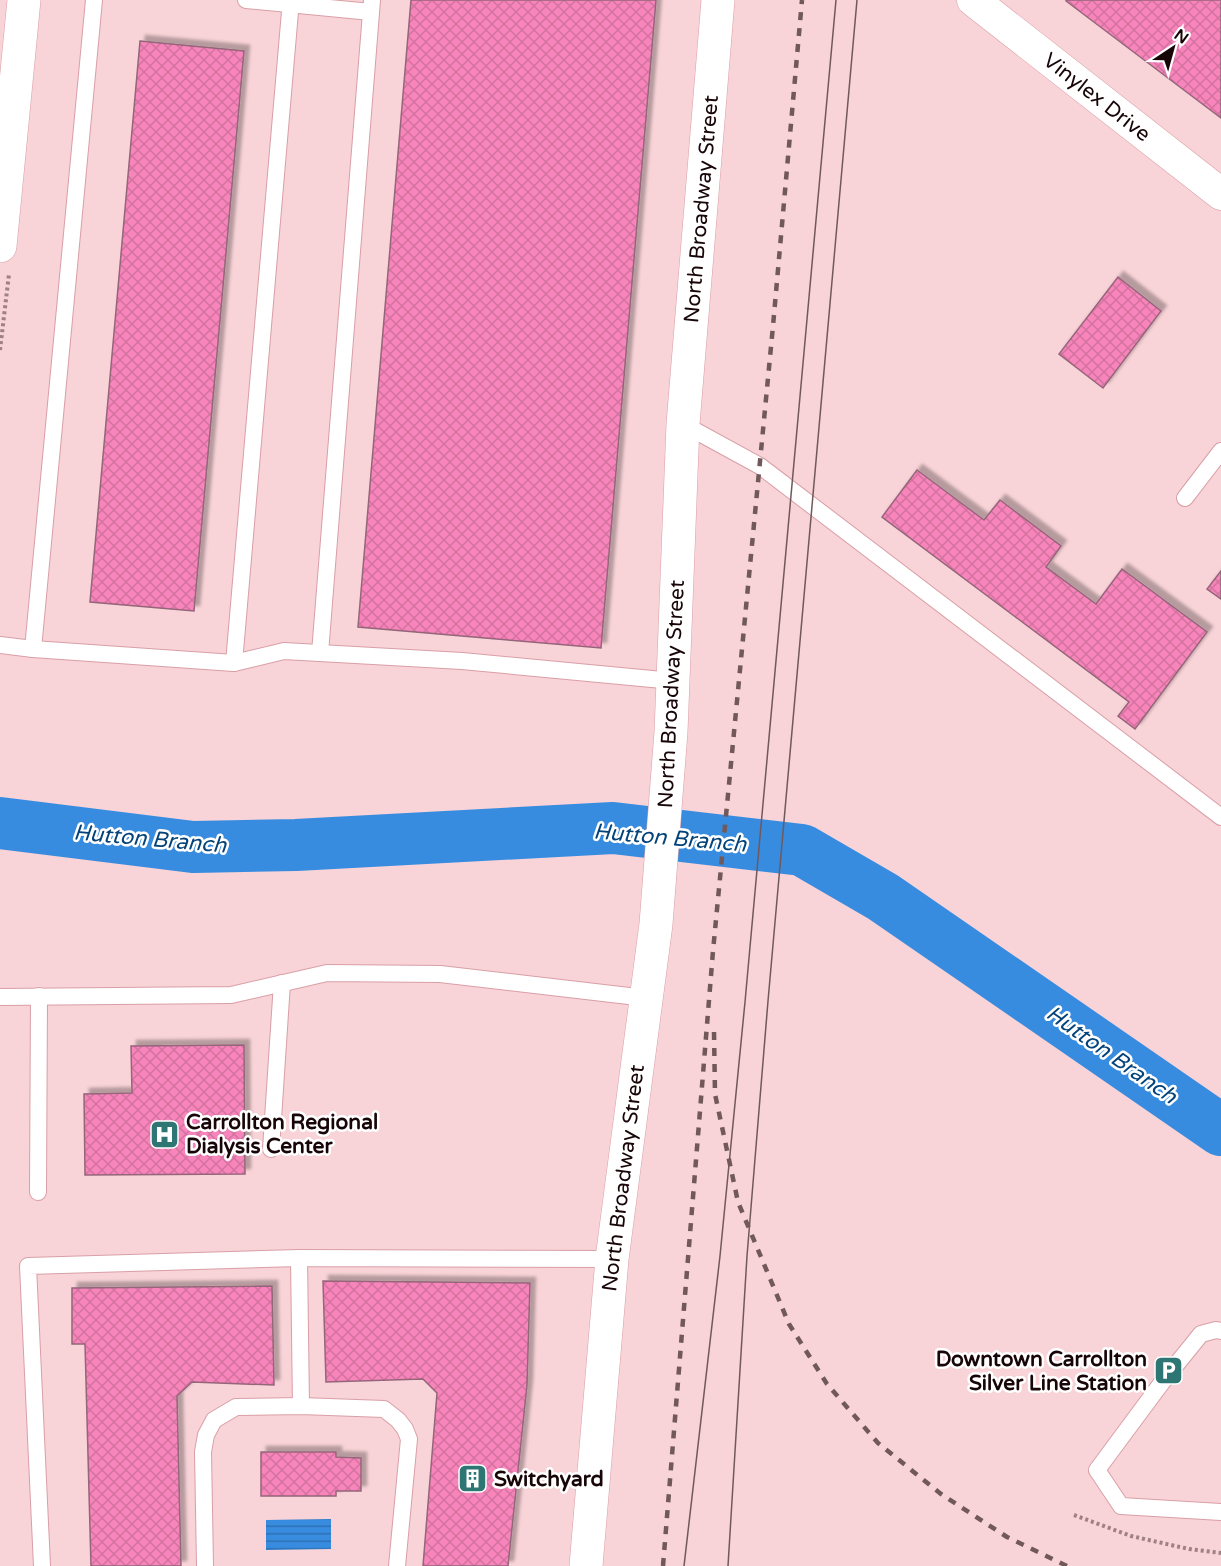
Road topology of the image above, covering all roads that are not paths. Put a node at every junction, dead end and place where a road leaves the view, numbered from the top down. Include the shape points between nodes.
1 (24, 0) edge
2 (94, 0) edge
3 (246, 0) edge
4 (718, 0) edge
5 (973, 0) edge
6 (291, 3) edge
7 (371, 6) edge
8 (1221, 194) edge
9 (0, 246) edge
10 (683, 424) junction
11 (1221, 451) edge
12 (1185, 498) dead end
13 (0, 645) edge
14 (33, 649) junction
15 (320, 653) junction
16 (234, 663) junction
17 (673, 681) junction
18 (1221, 817) edge
19 (282, 983) junction
20 (39, 996) junction
21 (0, 997) edge
22 (646, 998) junction
23 (271, 1149) dead end
24 (38, 1192) dead end
25 (299, 1258) junction
26 (612, 1259) junction
27 (1221, 1331) edge
28 (301, 1406) junction
29 (1221, 1512) edge
30 (42, 1566) edge
31 (205, 1566) edge
32 (397, 1566) edge
33 (586, 1566) edge

1 - 9 street
2 - 14 lane
3 - 6 lane
4 - 10 street, North Broadway Street
5 - 8 street, Vinylex Drive
6 - 7 lane
6 - 16 lane
7 - 15 lane
10 - 17 street, North Broadway Street
10 - 18 lane via 760,466
11 - 12 lane
13 - 14 lane
14 - 16 lane
15 - 16 lane via 284,651
15 - 17 lane via 462,661
17 - 22 street, North Broadway Street via 656,924
19 - 20 lane via 231,995
19 - 22 lane via 327,973 440,974
19 - 23 lane
20 - 21 lane
20 - 24 lane
22 - 26 street, North Broadway Street
25 - 26 lane
25 - 28 lane
25 - 30 lane via 28,1266
26 - 33 street, North Broadway Street
27 - 29 lane via 1201,1334 1097,1470 1121,1506
28 - 31 lane via 236,1407 214,1420 203,1452
28 - 32 lane via 384,1409 405,1429 409,1439

